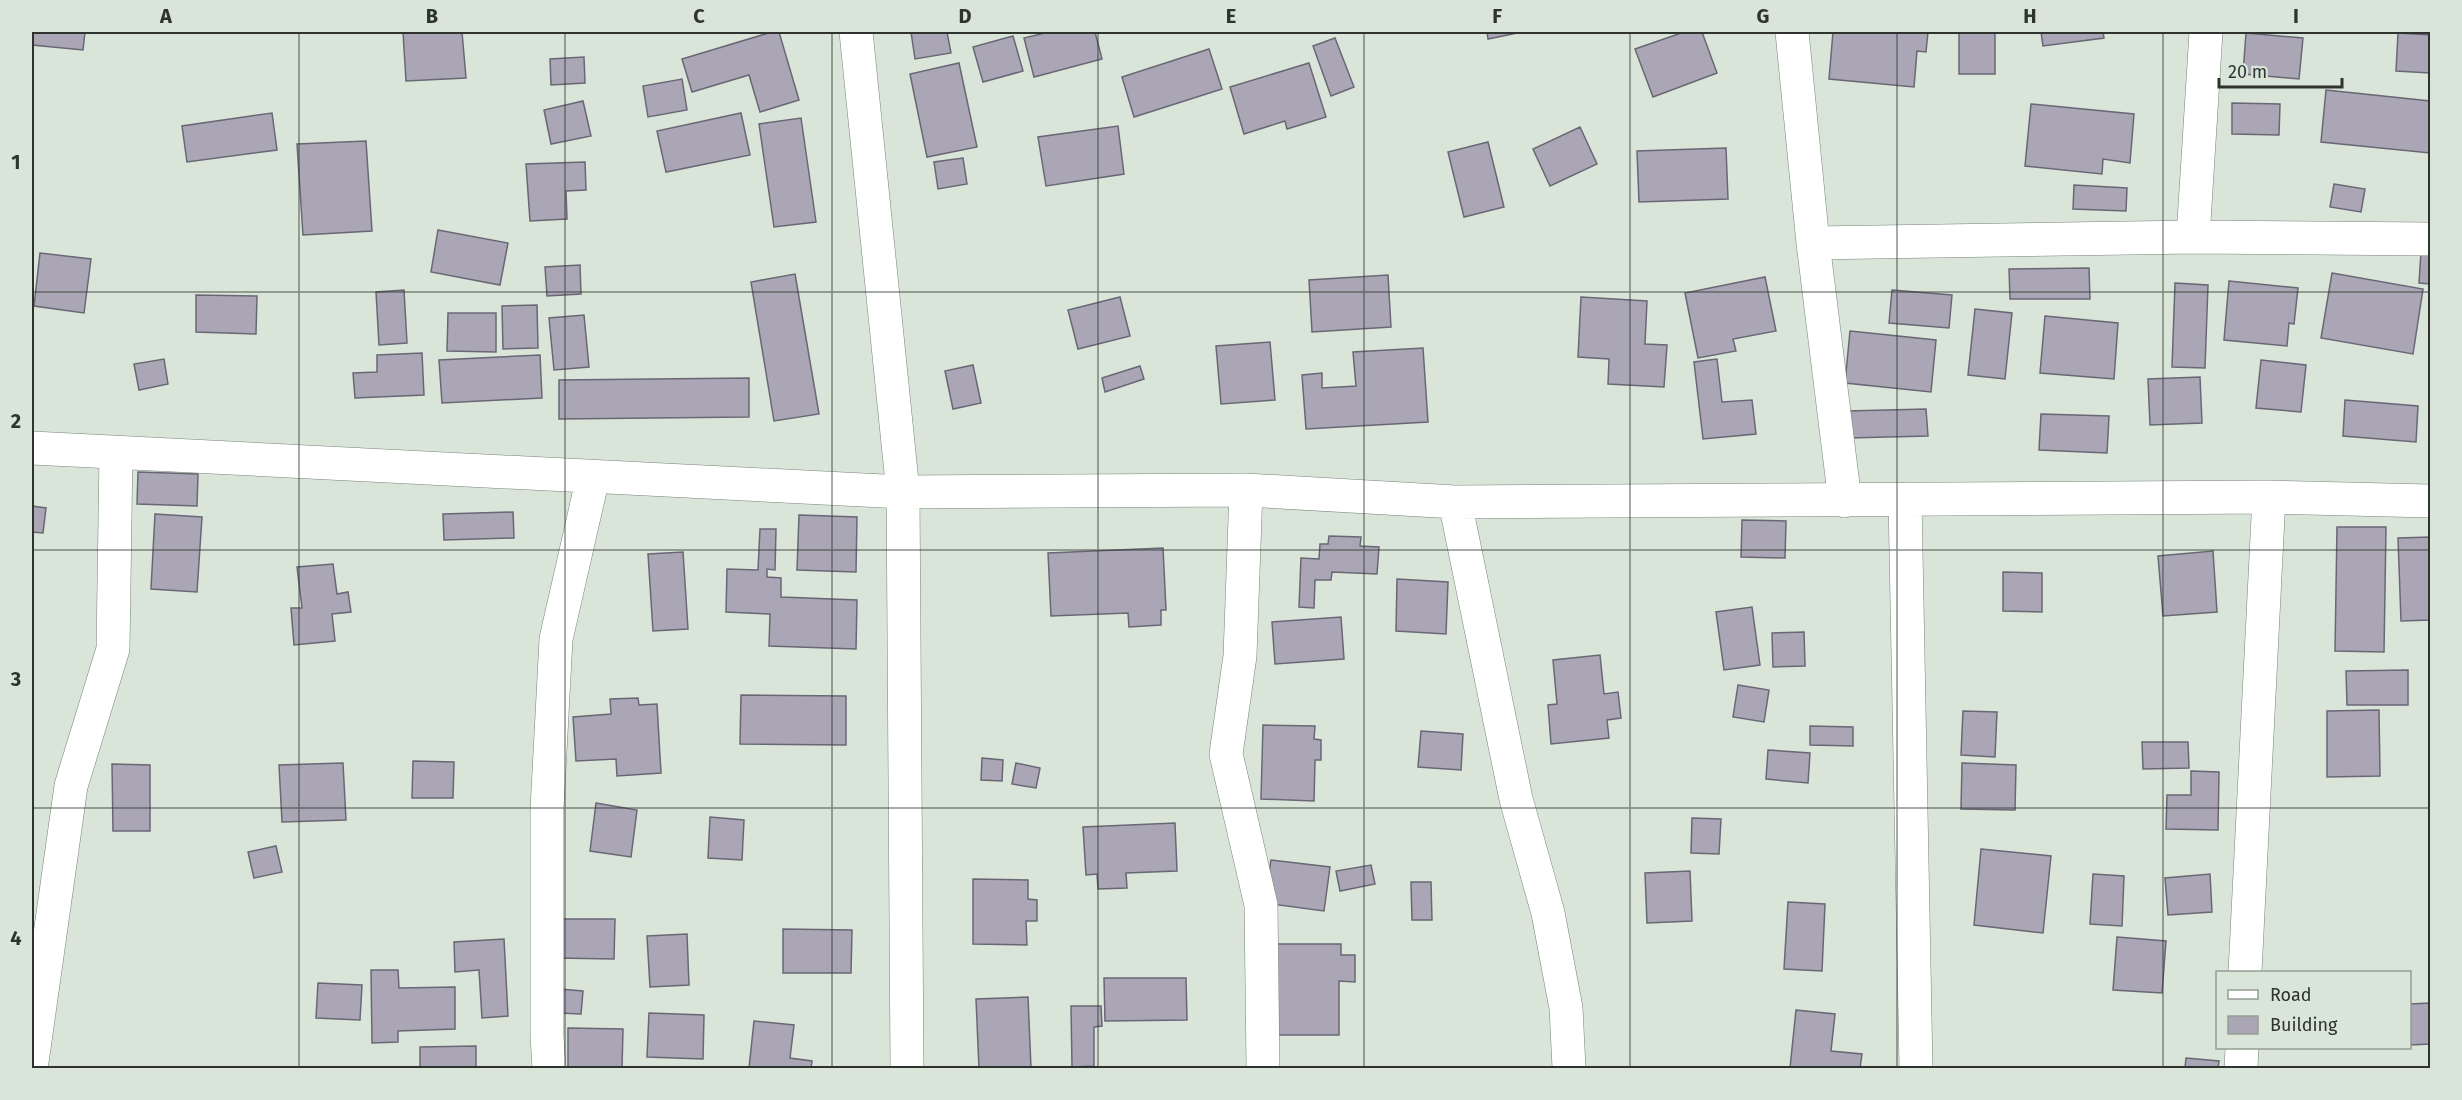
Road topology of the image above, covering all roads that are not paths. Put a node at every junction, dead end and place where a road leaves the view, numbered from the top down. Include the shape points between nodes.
1 (856, 32) edge
2 (1792, 32) edge
3 (2206, 32) edge
4 (2193, 237) junction
5 (2430, 239) edge
6 (1813, 243) junction
7 (32, 448) edge
8 (116, 453) junction
9 (593, 477) junction
10 (1246, 490) junction
11 (903, 492) junction
12 (2269, 497) junction
13 (1905, 499) junction
14 (1845, 501) junction
15 (2430, 501) edge
16 (1455, 502) junction
17 (2246, 971) edge
18 (2242, 1049) edge
19 (32, 1062) edge
20 (549, 1068) edge
21 (907, 1068) edge
22 (1263, 1068) edge
23 (1569, 1068) edge
24 (1916, 1068) edge
25 (2241, 1068) edge

1 - 11 street
2 - 6 street
3 - 4 street
4 - 5 street
4 - 6 street
6 - 14 street
7 - 8 street
8 - 9 street
8 - 19 street via 113,649 70,786
9 - 11 street
9 - 20 street via 556,639 547,809
10 - 11 street
10 - 16 street
10 - 22 street via 1240,656 1226,754 1261,904
11 - 21 street
12 - 13 street
12 - 15 street
12 - 17 street
13 - 14 street
13 - 24 street
14 - 16 street
16 - 23 street via 1516,799 1548,913 1566,1008
18 - 25 street

